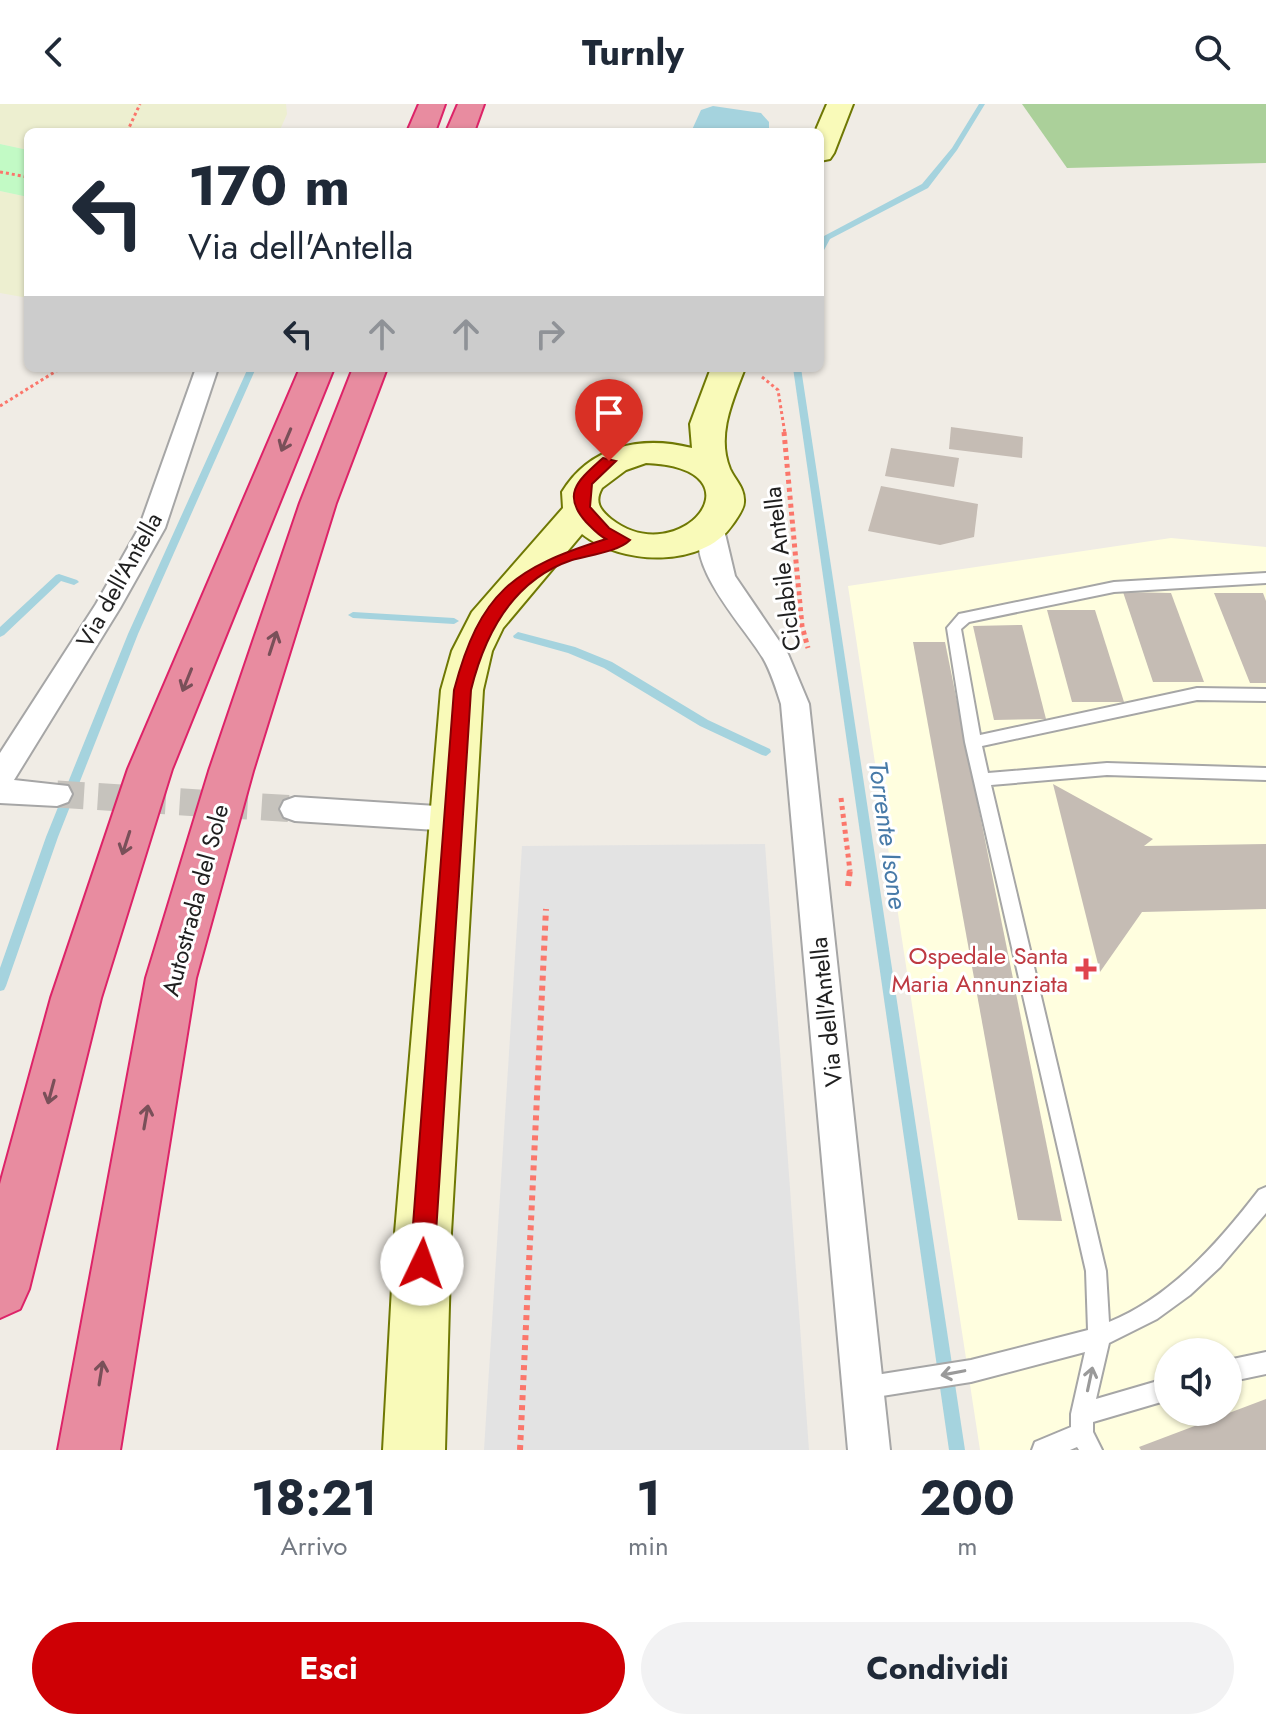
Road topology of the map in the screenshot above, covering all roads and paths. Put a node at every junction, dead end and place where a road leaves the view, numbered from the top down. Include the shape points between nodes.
1 (140, 104) edge
2 (432, 104) edge
3 (471, 104) edge
4 (840, 104) edge
5 (129, 128) edge
6 (423, 128) edge
7 (462, 128) edge
8 (824, 143) edge
9 (0, 172) edge
10 (24, 176) edge
11 (55, 372) edge
12 (206, 372) edge
13 (315, 372) edge
14 (369, 372) edge
15 (741, 372) edge
16 (744, 372) edge
17 (712, 402) junction
18 (0, 406) edge
19 (646, 452) junction
20 (712, 470) junction
21 (583, 509) junction
22 (713, 527) junction
23 (622, 540) junction
24 (669, 544) junction
25 (525, 577) junction
26 (1266, 578) edge
27 (729, 592) junction
28 (811, 659) dead end
29 (1266, 695) edge
30 (973, 742) junction
31 (1266, 774) edge
32 (0, 778) edge
33 (982, 780) junction
34 (0, 791) edge
35 (840, 791) dead end
36 (57, 794) tunnel mouth
37 (295, 809) tunnel mouth
38 (452, 819) junction
39 (814, 888) junction
40 (546, 909) dead end
41 (1266, 1197) edge
42 (0, 1289) edge
43 (1099, 1338) junction
44 (1266, 1363) edge
45 (1242, 1368) edge
46 (863, 1388) junction
47 (1154, 1396) edge
48 (1085, 1433) edge
49 (89, 1450) edge
50 (414, 1450) edge
51 (520, 1450) edge
52 (869, 1450) edge
53 (1043, 1450) edge

1 - 5 path
2 - 6 highway
3 - 7 highway
4 - 8 street
9 - 10 path
11 - 18 path
12 - 32 street, Via dell'Antella via 152,528
13 -> 42 highway via 150,769 76,998
49 -> 14 highway, Autostrada del Sole via 171,978 231,771
15 - 17 street, Via dell'Antella
16 - 28 path, Ciclabile Antella via 774,385 782,406 802,626
17 - 19 street, Via dell'Antella via 676,437
17 - 20 street, Via dell'Antella via 707,449
19 - 20 street, Via dell'Antella via 683,455
19 - 21 street, Via dell'Antella via 609,461 595,471 581,495
20 - 22 street, Via dell'Antella via 726,492 722,516
21 - 23 street via 604,532
21 - 25 street
22 - 24 street
22 - 27 street, Via dell'Antella via 715,567
23 - 24 street
23 - 25 street via 562,558
24 - 27 street, Via dell'Antella
25 - 38 street via 486,622 472,651 462,690
26 - 30 lane via 1114,587 964,618 954,628
27 - 39 street, Via dell'Antella via 770,646 795,704
29 - 30 lane via 1197,694
30 - 33 lane
31 - 33 lane via 1107,769
33 - 43 lane via 1096,1271
34 - 36 street
35 - 39 path via 850,886
37 - 38 street
38 - 50 street via 423,1233
39 - 46 street, Via dell'Antella
40 - 51 path
41 - 43 lane via 1228,1249 1150,1312
43 -> 46 lane via 989,1366
48 -> 43 lane
44 - 45 lane
46 - 52 street, Via dell'Antella
47 - 48 lane
48 - 53 lane

